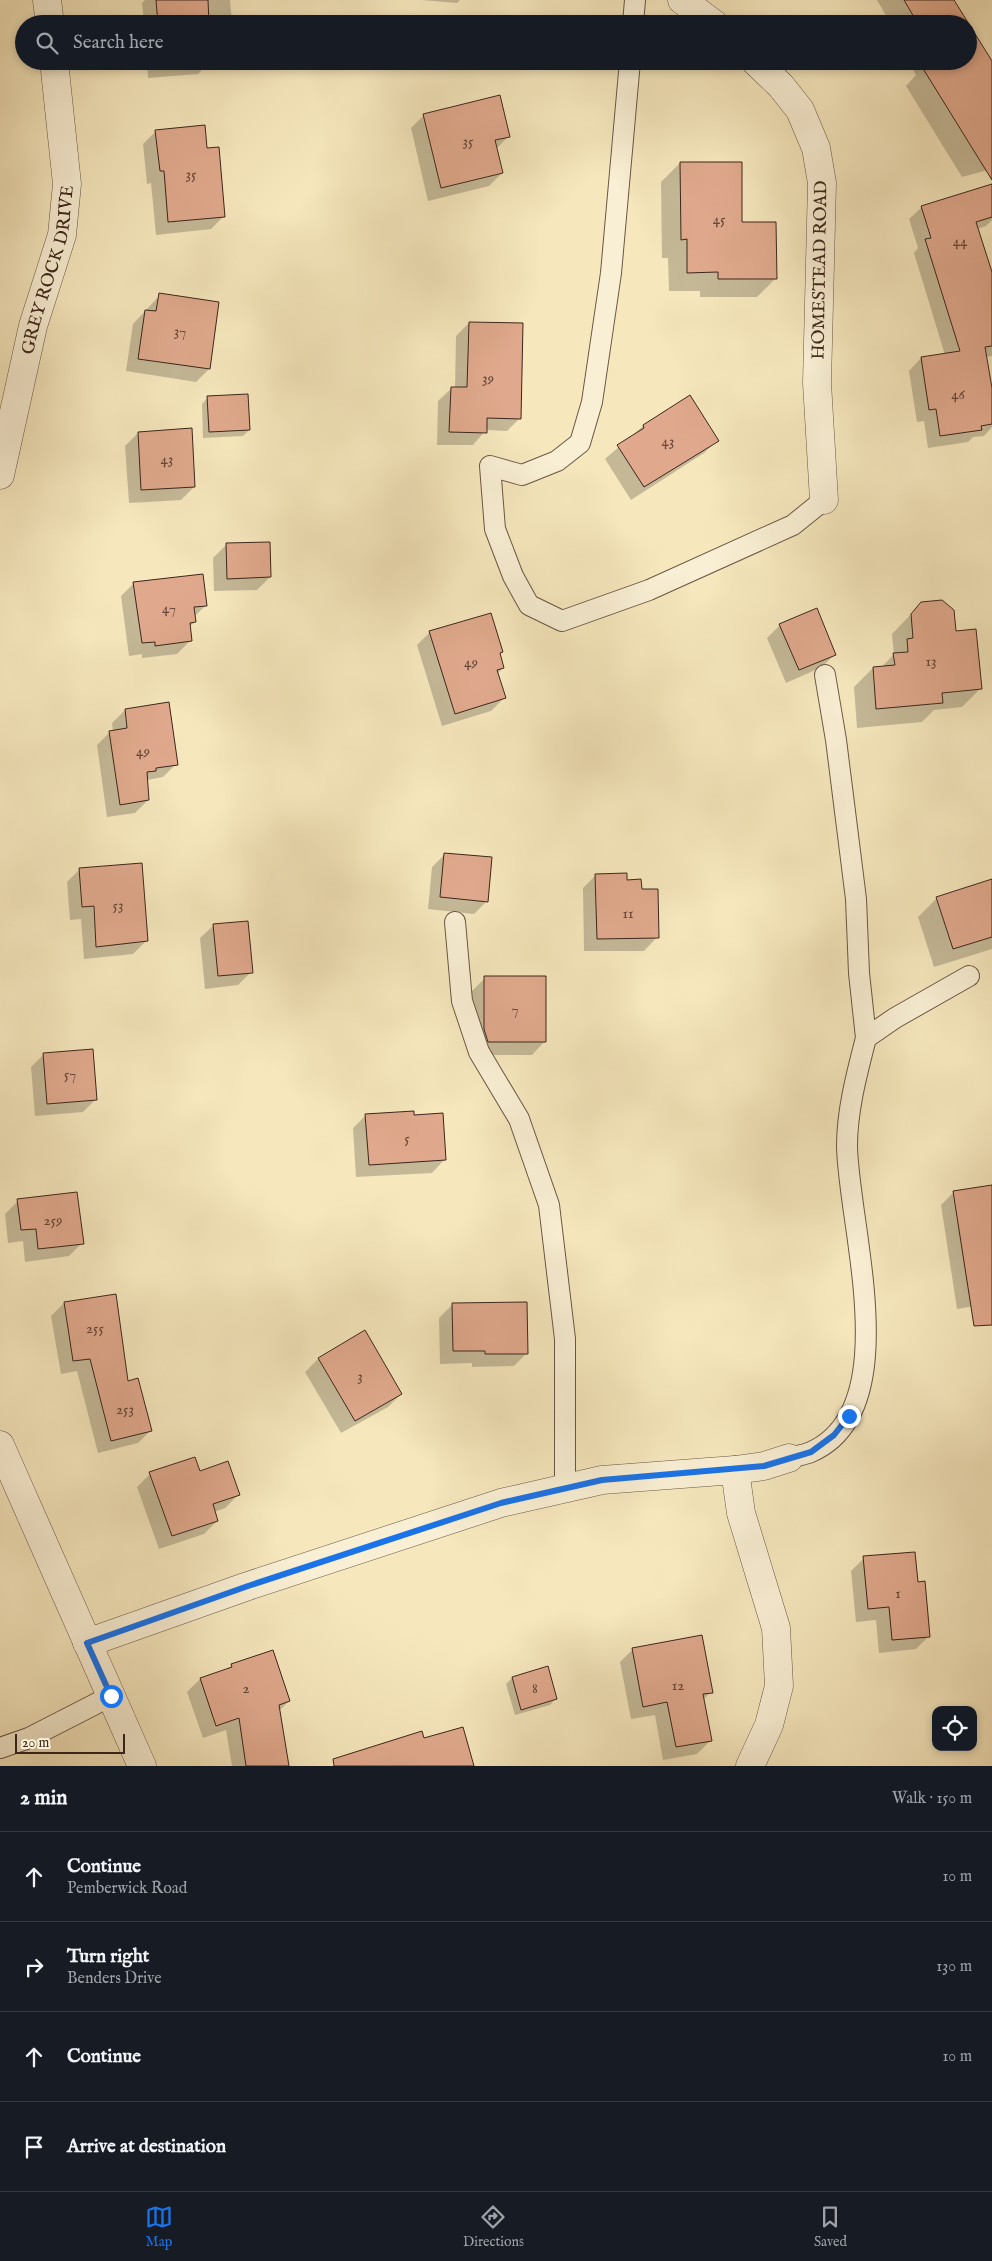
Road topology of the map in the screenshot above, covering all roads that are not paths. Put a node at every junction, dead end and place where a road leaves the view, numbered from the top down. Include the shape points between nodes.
1 (47, 0) edge
2 (635, 0) edge
3 (682, 0) edge
4 (49, 15) edge
5 (634, 15) edge
6 (702, 15) edge
7 (55, 70) edge
8 (629, 70) edge
9 (764, 70) edge
10 (0, 476) edge
11 (824, 500) joint
12 (825, 675) dead end
13 (455, 922) dead end
14 (970, 976) dead end
15 (866, 1038) junction
16 (0, 1445) edge
17 (788, 1458) joint
18 (735, 1470) junction
19 (565, 1489) junction
20 (87, 1643) junction
21 (111, 1696) junction
22 (0, 1748) edge
23 (142, 1766) edge
24 (750, 1766) edge

1 - 4 street
2 - 5 lane
3 - 6 street
7 - 10 street, GREY ROCK DRIVE via 67,184 62,234 33,326
8 - 11 lane via 611,273 592,402 580,443 557,461 522,475 490,466 495,529 513,576 529,605 562,621 650,590 793,525
9 - 11 street, HOMESTEAD ROAD via 800,110 816,148 822,183 817,383
12 - 15 lane via 856,899
13 - 19 lane via 462,1001 479,1052 519,1119 549,1205 565,1339
14 - 15 lane
15 - 17 lane via 852,1093 847,1146 866,1333 864,1366 858,1396 849,1416 834,1435 811,1452
16 - 20 street
17 - 18 street via 764,1466
18 - 19 street via 602,1480
18 - 24 street via 741,1513 776,1628 779,1686 769,1725
19 - 20 street via 501,1503
20 - 21 street
21 - 22 lane via 29,1738
21 - 23 street

